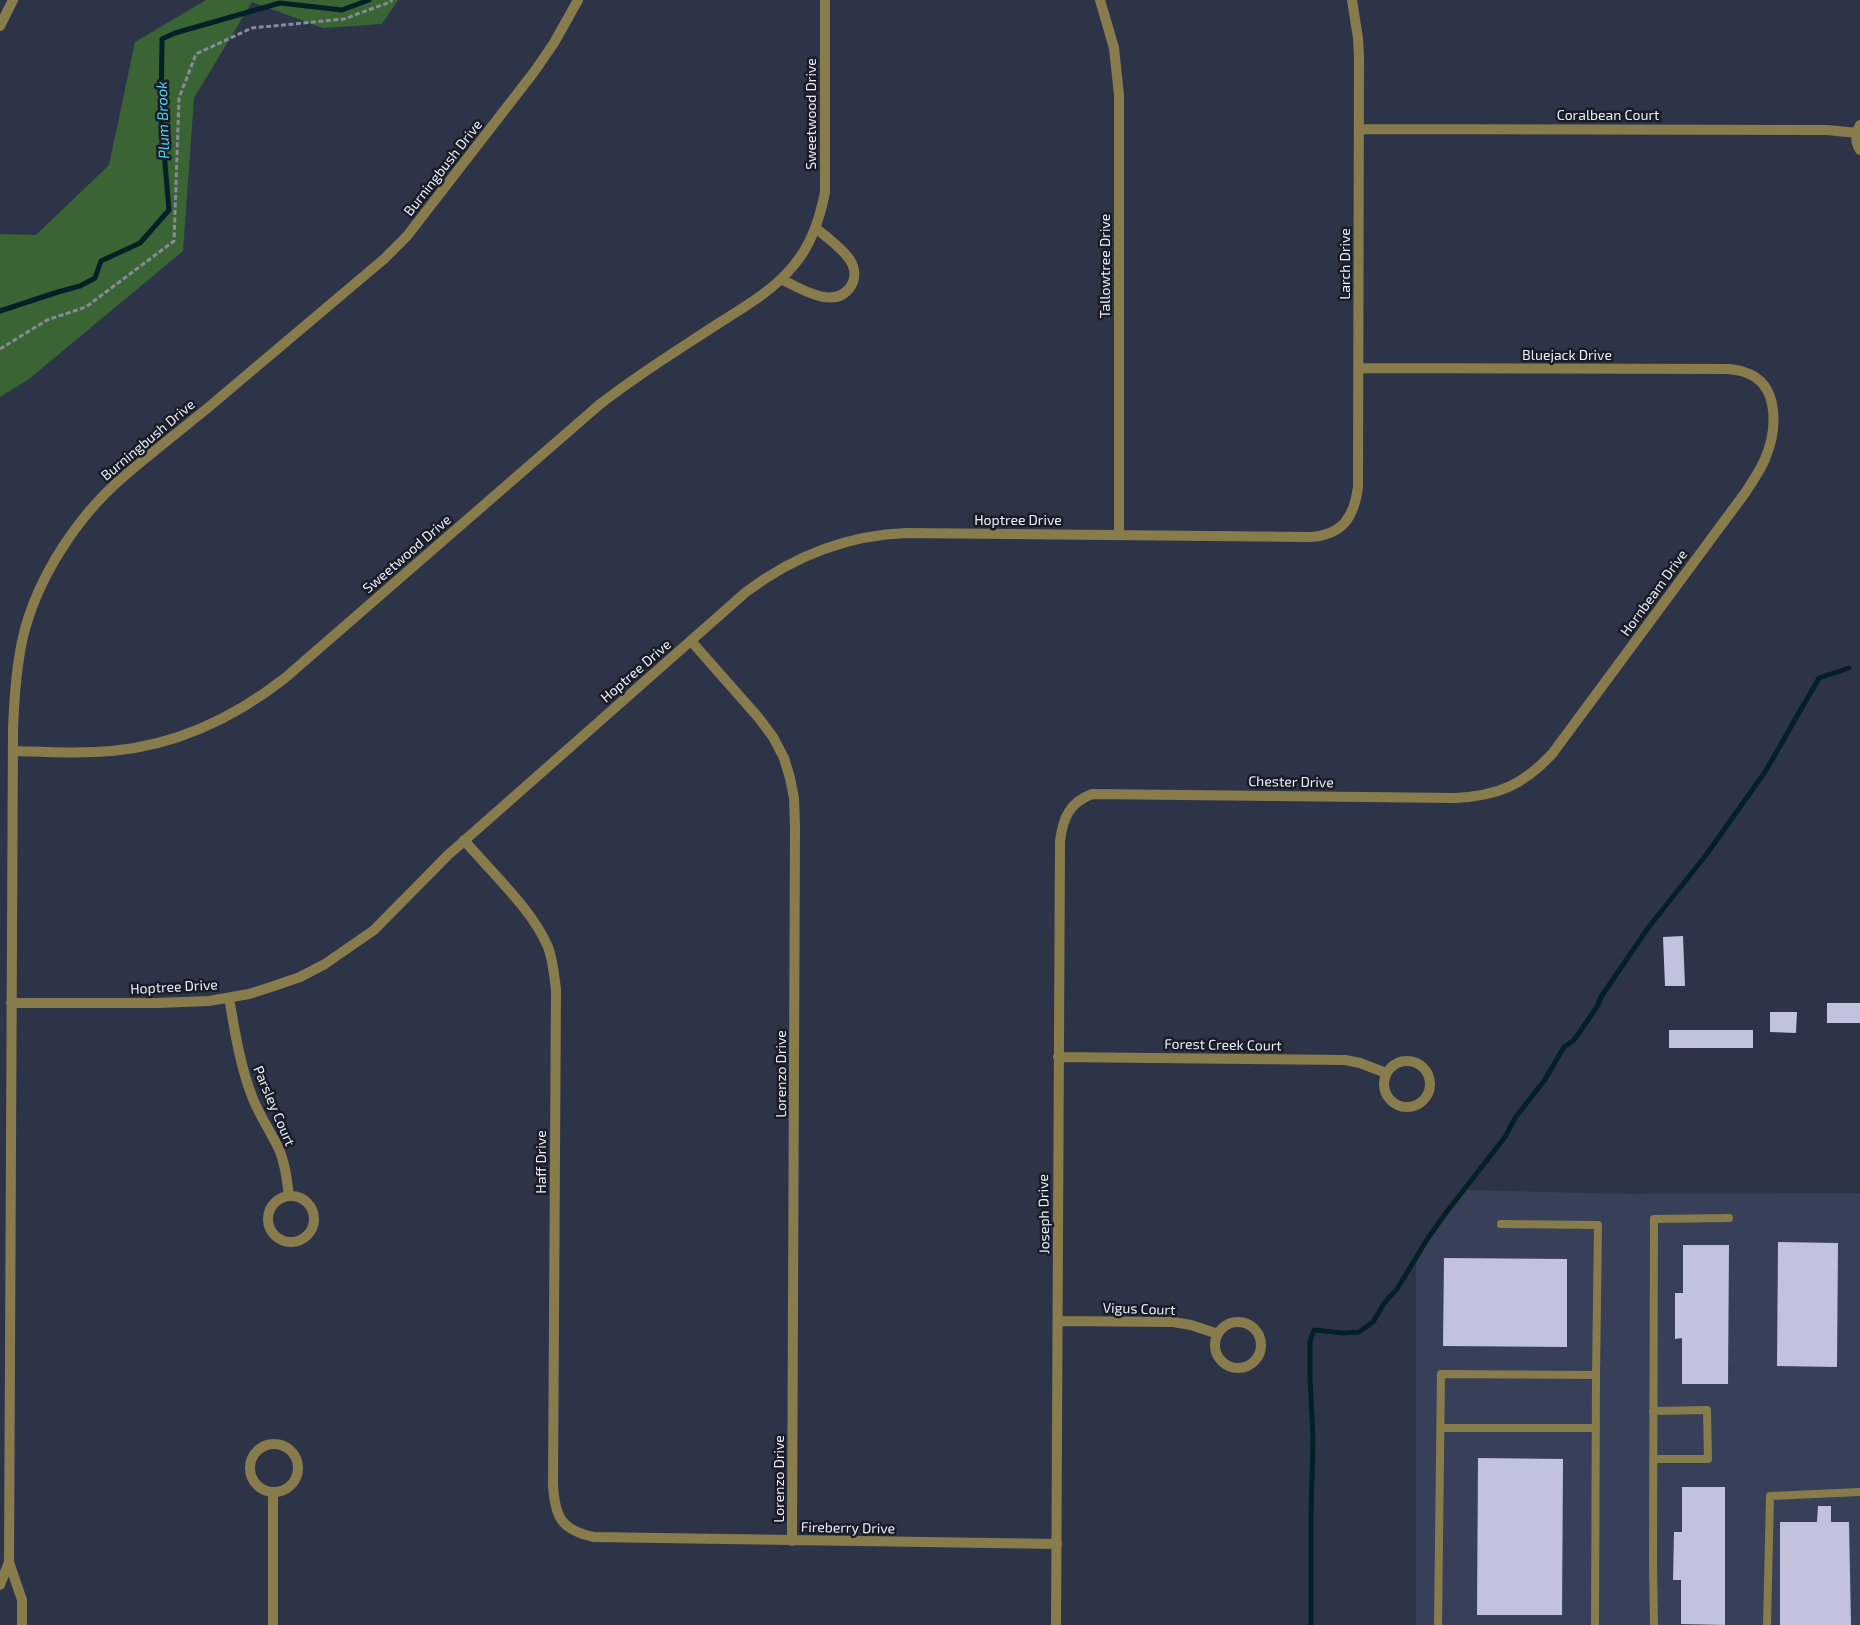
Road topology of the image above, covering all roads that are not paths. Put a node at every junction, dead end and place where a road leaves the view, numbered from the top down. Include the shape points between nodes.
1 (13, 0) edge
2 (578, 0) edge
3 (825, 0) edge
4 (1100, 0) edge
5 (1352, 0) edge
6 (0, 26) edge
7 (1359, 128) junction
8 (1858, 129) edge
9 (1860, 150) edge
10 (816, 228) junction
11 (781, 280) junction
12 (1358, 368) junction
13 (1769, 392) joint
14 (1343, 525) joint
15 (1119, 534) junction
16 (691, 641) junction
17 (13, 751) junction
18 (1510, 787) joint
19 (1073, 806) joint
20 (464, 840) junction
21 (229, 998) junction
22 (11, 1002) junction
23 (1058, 1057) junction
24 (1386, 1073) junction
25 (289, 1196) junction
26 (1729, 1218) dead end
27 (1501, 1224) dead end
28 (5, 1236) edge
29 (1058, 1321) junction
30 (1218, 1334) junction
31 (1596, 1375) junction
32 (1653, 1411) junction
33 (1440, 1428) junction
34 (1596, 1428) junction
35 (1653, 1459) junction
36 (273, 1492) junction
37 (1860, 1492) edge
38 (557, 1515) joint
39 (792, 1541) junction
40 (1057, 1544) junction
41 (9, 1562) junction
42 (0, 1585) edge
43 (22, 1625) edge
44 (272, 1625) edge
45 (1056, 1625) edge
46 (1438, 1625) edge
47 (1595, 1625) edge
48 (1654, 1625) edge
49 (1767, 1625) edge

1 - 6 street
2 - 17 street, Burningbush Drive via 534,72 407,236 376,266 121,479 78,524 46,577 24,635 14,696
3 - 10 street, Sweetwood Drive via 825,192
4 - 15 street, Tallowtree Drive via 1114,48 1119,95
5 - 7 street, Larch Drive via 1358,38
7 - 8 street, Coralbean Court
7 - 12 street, Larch Drive
8 - 9 street, Coralbean Court via 1856,140
10 - 11 street, Sweetwood Drive via 796,264
10 - 11 street via 850,260 854,271 848,291 827,298
11 - 17 street, Sweetwood Drive via 624,385 285,678 238,711 181,737 134,748 85,752
12 - 13 street, Bluejack Drive via 1729,369 1746,372 1760,380
12 - 14 street, Larch Drive via 1358,487 1352,513
13 - 18 street, Hornbeam Drive via 1774,419 1766,458 1758,473 1552,754 1538,769
14 - 15 street, Hoptree Drive via 1323,536 1310,537
15 - 16 street, Hoptree Drive via 907,533 859,538 815,552 766,577
16 - 20 street, Hoptree Drive
16 - 39 street, Lorenzo Drive via 773,737 784,758 794,798
17 - 22 street, Burningbush Drive
18 - 19 street, Chester Drive via 1474,797 1456,798 1104,793 1081,798
19 - 23 street, Joseph Drive via 1066,816 1060,841
20 - 21 street, Hoptree Drive via 374,930 351,947 300,977
20 - 38 street, Haff Drive via 528,914 548,948 553,967 556,999 553,1485
21 - 22 street, Hoptree Drive via 186,1003
21 - 25 street, Parsley Court via 245,1076 278,1148
22 - 28 street, Burningbush Drive
23 - 24 street, Forest Creek Court via 1345,1060
23 - 29 street, Joseph Drive
24 - 24 street via 1384,1080 1389,1100 1401,1107 1415,1106 1426,1098 1430,1078 1416,1062 1396,1063
25 - 25 street via 270,1208 268,1222 270,1230 281,1240 296,1242 309,1233 313,1212 304,1200
26 - 32 lane via 1654,1219
27 - 31 lane via 1598,1225
28 - 41 street, Burningbush Drive
29 - 30 street, Vigus Court via 1173,1322
29 - 40 street, Joseph Drive
30 - 30 street via 1215,1349 1223,1362 1244,1368 1257,1359 1262,1345 1251,1325 1244,1322 1229,1324
31 - 33 lane via 1441,1374
31 - 34 lane
32 - 35 lane
32 - 35 lane via 1707,1410 1708,1459
33 - 34 lane
33 - 46 lane
34 - 47 lane
35 - 48 lane
36 - 36 street via 287,1488 297,1470 290,1451 277,1445 258,1451 253,1456 250,1470 255,1483
36 - 44 street
37 - 49 lane via 1770,1496
38 - 39 street, Fireberry Drive via 578,1534 594,1537
39 - 40 street, Fireberry Drive
40 - 45 street, Joseph Drive
41 - 42 street, Burningbush Drive
41 - 43 street, Burningbush Drive via 22,1600

